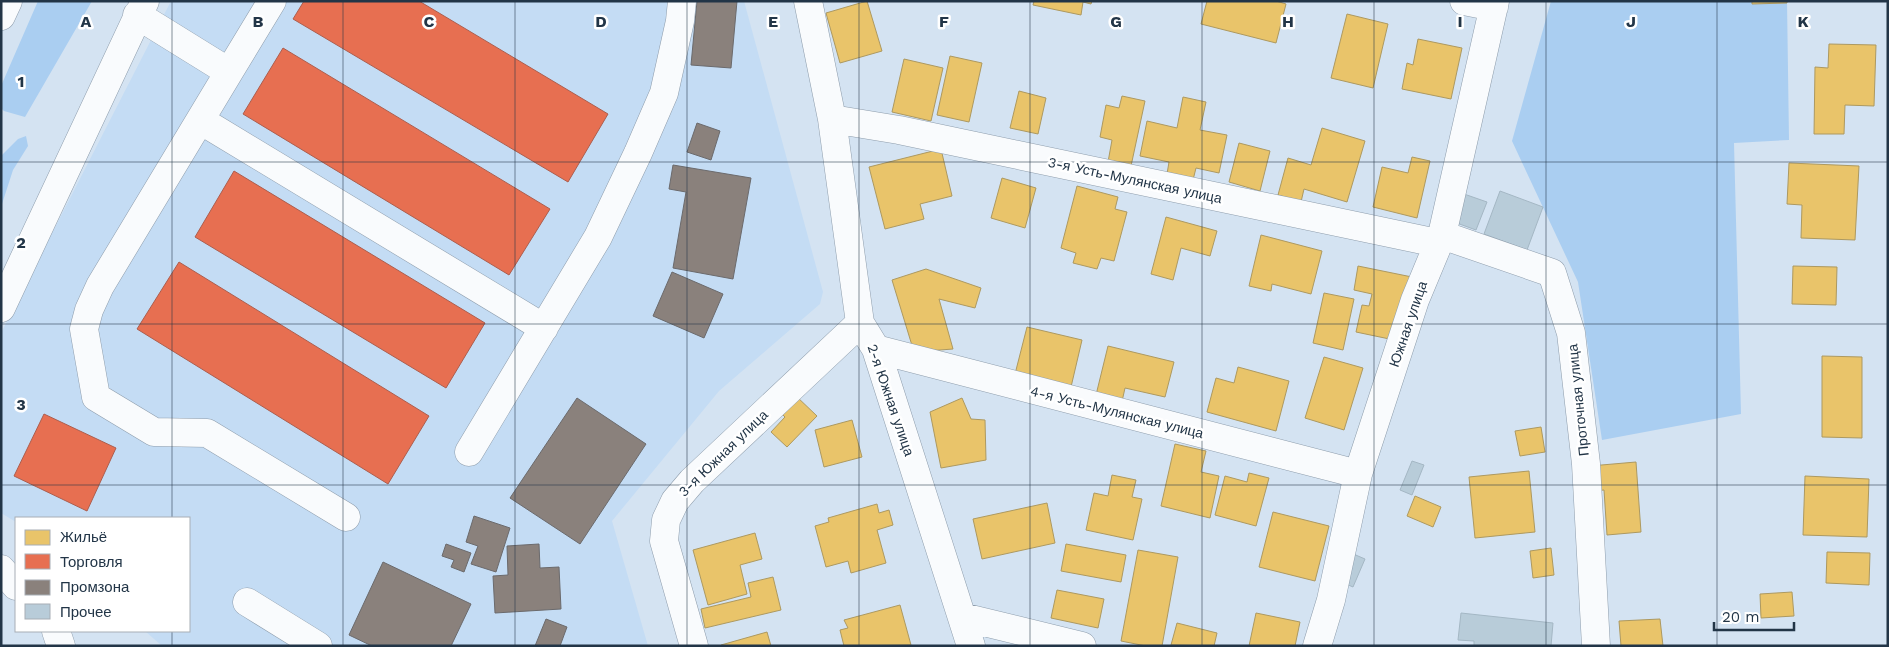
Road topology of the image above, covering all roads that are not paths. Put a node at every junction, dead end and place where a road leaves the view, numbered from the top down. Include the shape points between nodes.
1 (8, 1) edge
2 (272, 1) edge
3 (682, 1) edge
4 (808, 1) edge
5 (1464, 1) edge
6 (1495, 4) edge
7 (141, 8) edge
8 (1, 16) edge
9 (229, 72) junction
10 (832, 119) junction
11 (200, 120) junction
12 (1440, 239) junction
13 (1, 308) edge
14 (860, 323) junction
15 (544, 328) junction
16 (876, 349) junction
17 (470, 452) dead end
18 (1358, 474) junction
19 (346, 517) dead end
20 (1, 569) edge
21 (15, 585) edge
22 (247, 602) dead end
23 (963, 616) junction
24 (56, 632) edge
25 (61, 646) edge
26 (318, 646) edge
27 (694, 646) edge
28 (971, 646) edge
29 (1082, 646) edge
30 (1317, 646) edge
31 (1596, 646) edge

1 - 8 street
2 - 9 street
3 - 15 street via 664,93 598,237
4 - 10 street, 2-я Южная улица
5 - 6 street
6 - 12 street, Южная улица
7 - 9 street
7 - 13 street
9 - 11 street
10 - 12 street, 3-я Усть-Мулянская улица
10 - 14 street, 2-я Южная улица
11 - 15 street
11 - 19 street via 100,286 89,310 84,329 96,397 154,432 207,433
12 - 18 street, Южная улица via 1416,300
12 - 31 street, Проточная улица via 1552,273 1571,333 1586,464
14 - 16 street, 2-я Южная улица
14 - 27 street, 3-я Южная улица via 692,481 675,501 666,520 664,541
15 - 17 street
16 - 18 street, 4-я Усть-Мулянская улица
16 - 23 street, 2-я Южная улица
18 - 30 street, Южная улица via 1331,600
20 - 21 street
22 - 26 street
23 - 28 street, 2-я Южная улица
23 - 29 street
24 - 25 street

